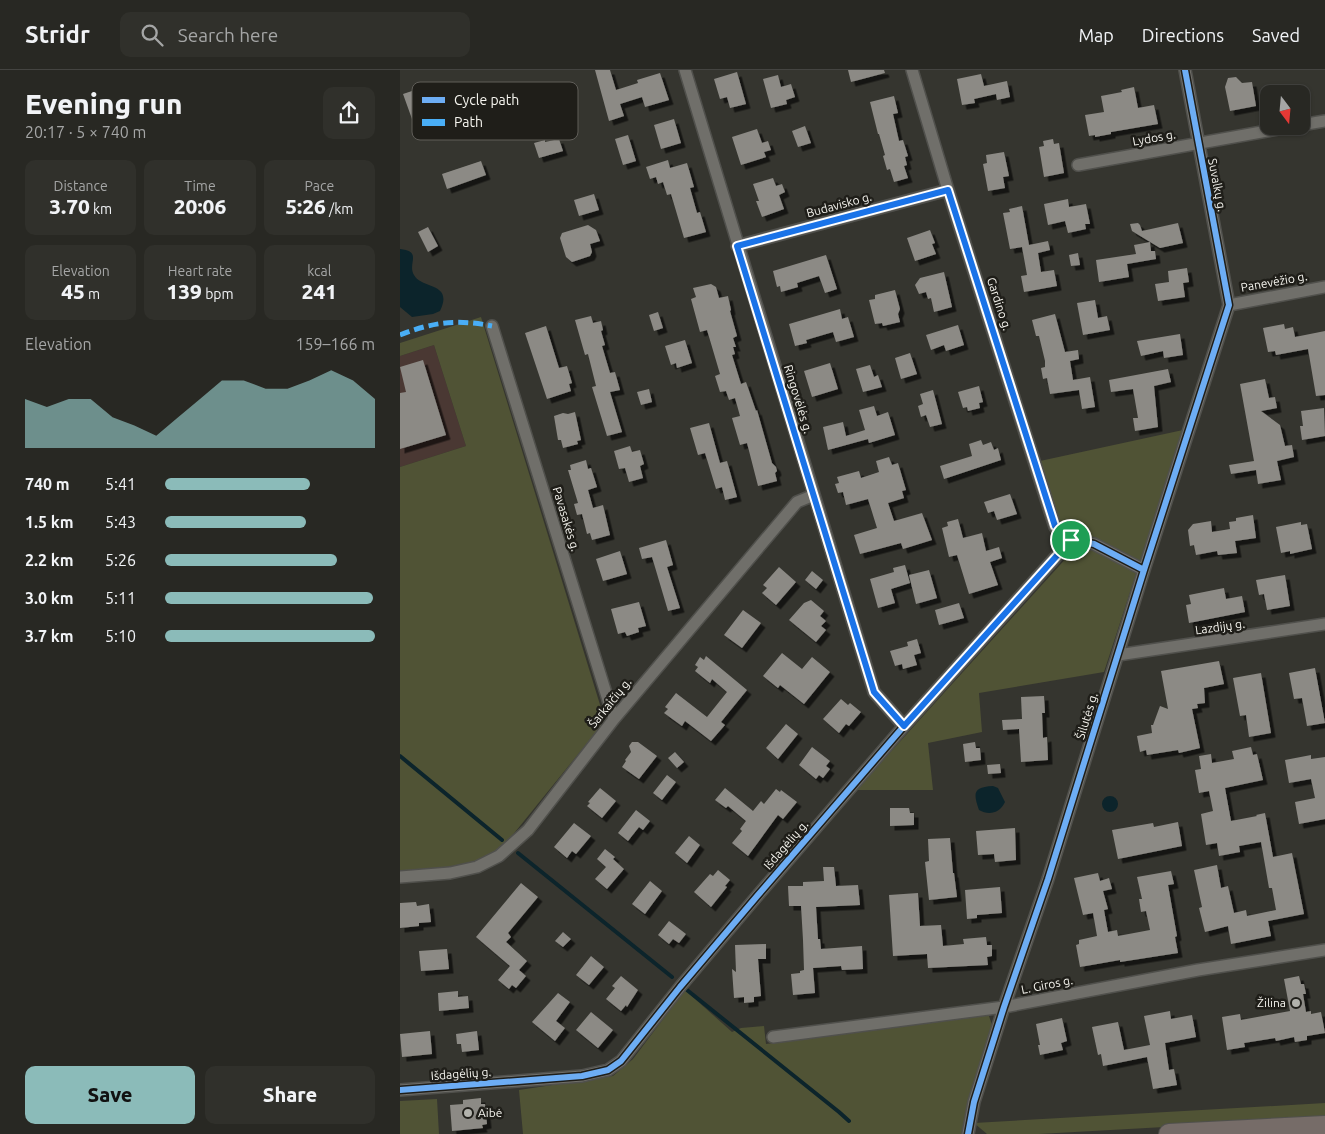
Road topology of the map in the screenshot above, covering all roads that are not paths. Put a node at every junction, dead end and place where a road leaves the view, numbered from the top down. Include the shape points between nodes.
1 (685, 70) edge
2 (912, 70) edge
3 (1185, 70) edge
4 (1325, 121) edge
5 (1310, 124) edge
6 (1260, 132) edge
7 (1198, 144) junction
8 (1078, 165) dead end
9 (948, 190) junction
10 (737, 246) junction
11 (1325, 287) edge
12 (1229, 305) junction
13 (492, 326) dead end
14 (814, 495) junction
15 (1071, 540) junction
16 (1144, 570) junction
17 (1325, 624) edge
18 (1118, 655) junction
19 (614, 719) junction
20 (904, 726) junction
21 (400, 877) edge
22 (1325, 950) edge
23 (1004, 1007) junction
24 (773, 1036) dead end
25 (400, 1090) edge
26 (1325, 1126) edge
27 (968, 1134) edge
28 (1169, 1134) edge

1 - 10 street, Ringovėlės g.
2 - 9 street, Gardino g.
3 - 7 street, Suvalkų g.
4 - 5 street
6 - 7 street, Lydos g.
7 - 8 street, Lydos g.
7 - 12 street, Suvalkų g.
9 - 10 street, Budavisko g.
9 - 15 street, Gardino g. via 1055,526
10 - 14 street, Ringovėlės g.
11 - 12 street, Panevėžio g.
12 - 16 street, Šilutės g.
13 - 19 street, Pavasakės g.
14 - 19 street, Šarkaičių g. via 797,502
14 - 20 street, Ringovėlės g. via 874,692
15 - 16 street via 1094,544
15 - 20 street, Išdagėlių g.
16 - 18 street, Šilutės g.
17 - 18 street, Lazdijų g.
18 - 23 street, Šilutės g.
19 - 21 street, Šarkaičių g. via 528,830 499,856 476,867 450,873
20 - 25 street, Išdagėlių g. via 686,980 621,1061 608,1070 582,1076
22 - 23 street, L. Giros g. via 1198,970
23 - 24 street, L. Giros g.
23 - 27 street, Šilutės g. via 974,1102
26 - 28 highway

